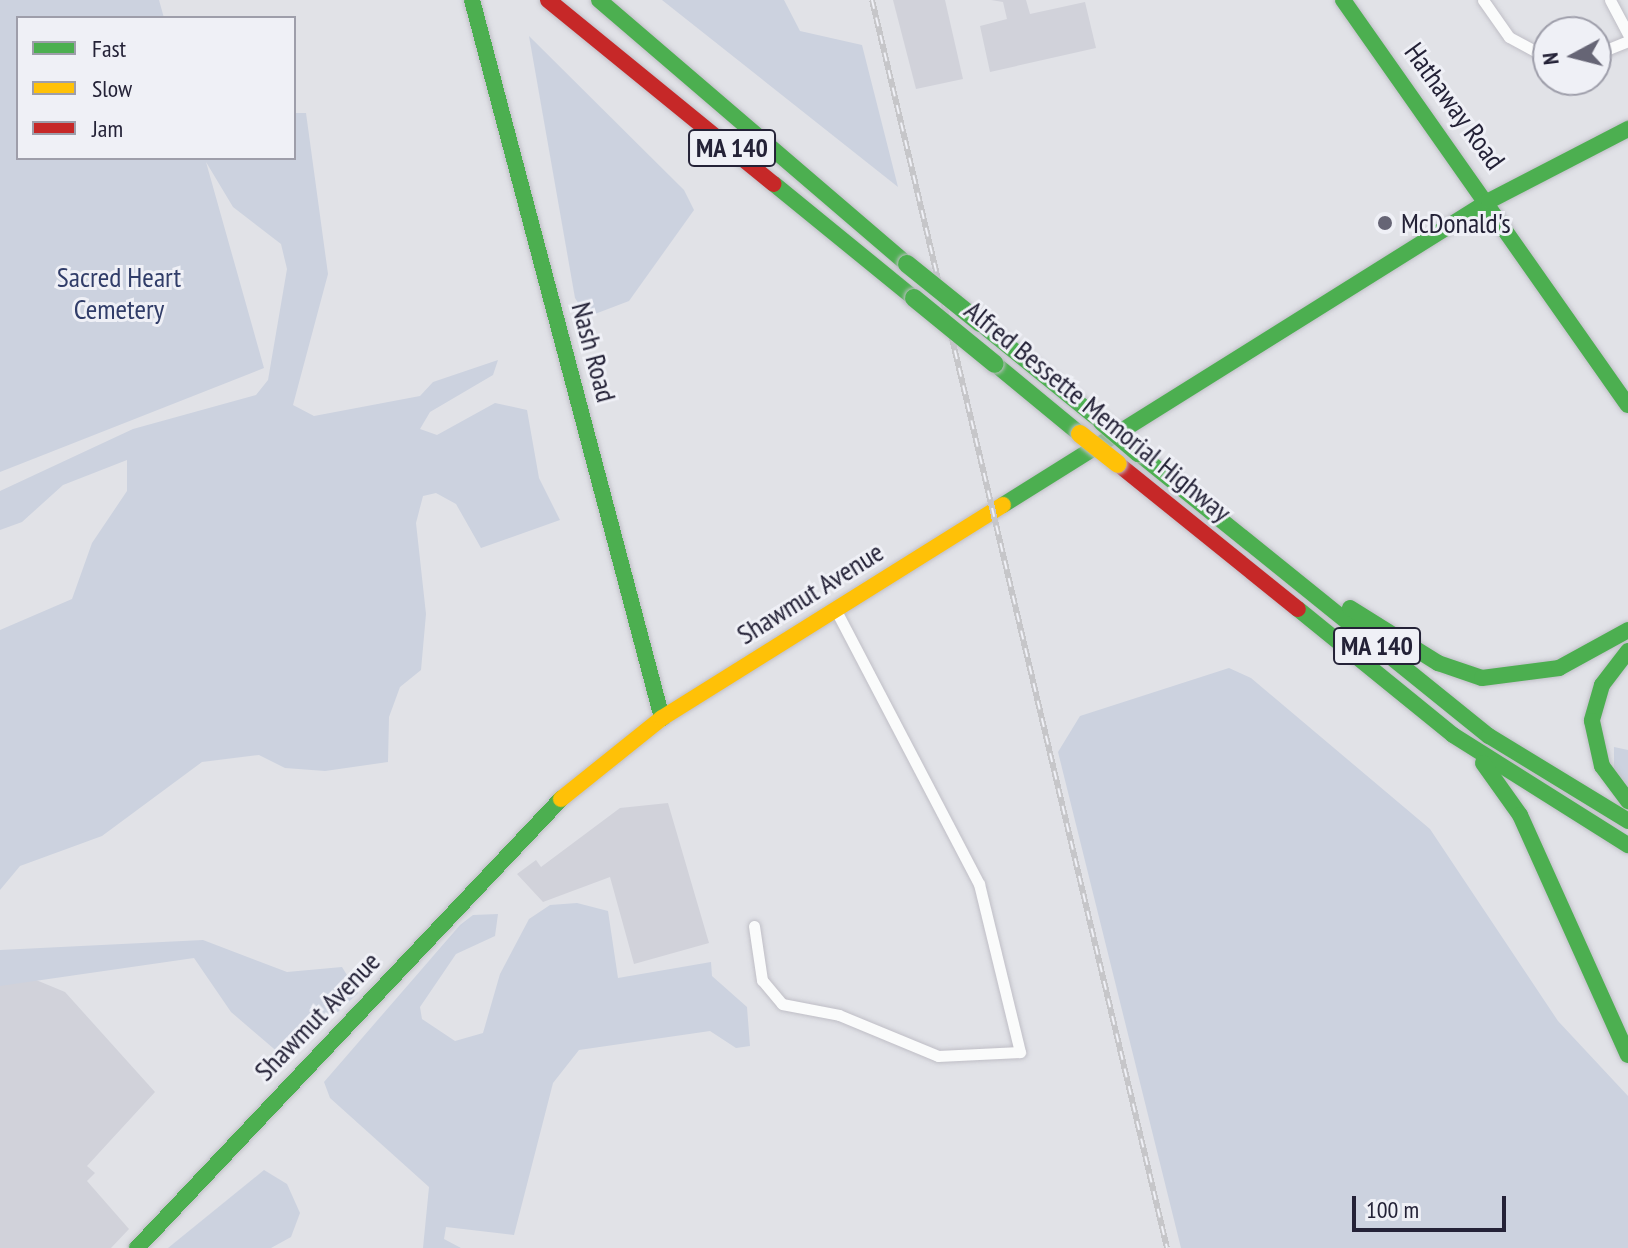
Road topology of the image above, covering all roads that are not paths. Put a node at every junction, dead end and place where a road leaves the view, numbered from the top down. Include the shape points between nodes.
1 (472, 0) edge
2 (548, 0) edge
3 (599, 0) edge
4 (1343, 0) edge
5 (1483, 0) edge
6 (1610, 0) edge
7 (1628, 34) edge
8 (1532, 49) edge
9 (1628, 129) edge
10 (1489, 201) junction
11 (1628, 405) edge
12 (1269, 555) junction
13 (836, 611) junction
14 (1628, 630) edge
15 (1628, 651) edge
16 (662, 718) junction
17 (1473, 750) junction
18 (1628, 801) edge
19 (1628, 821) edge
20 (1628, 845) edge
21 (754, 926) dead end
22 (1628, 1055) edge
23 (137, 1248) edge

1 - 16 main road, Nash Road
2 - 17 main road, Alfred Bessette Memorial Highway / MA 140, bridge
3 - 12 main road, Alfred Bessette Memorial Highway / MA 140, bridge via 907,264
4 - 10 main road, Hathaway Road
5 - 8 street via 1509,37
6 - 7 street
9 - 10 main road, Shawmut Avenue
10 - 11 main road, Hathaway Road
10 - 13 main road, Shawmut Avenue
12 - 14 main road via 1403,643 1471,676 1546,672
12 - 19 main road, Alfred Bessette Memorial Highway / MA 140 via 1489,736
13 - 16 main road, Shawmut Avenue
13 - 21 street via 979,884 1020,1052 938,1056 839,1015 782,1004 762,980
15 - 18 main road via 1602,685 1592,721 1602,766
16 - 23 main road, Shawmut Avenue via 525,833
17 - 20 main road, Alfred Bessette Memorial Highway / MA 140
17 - 22 main road via 1520,815

